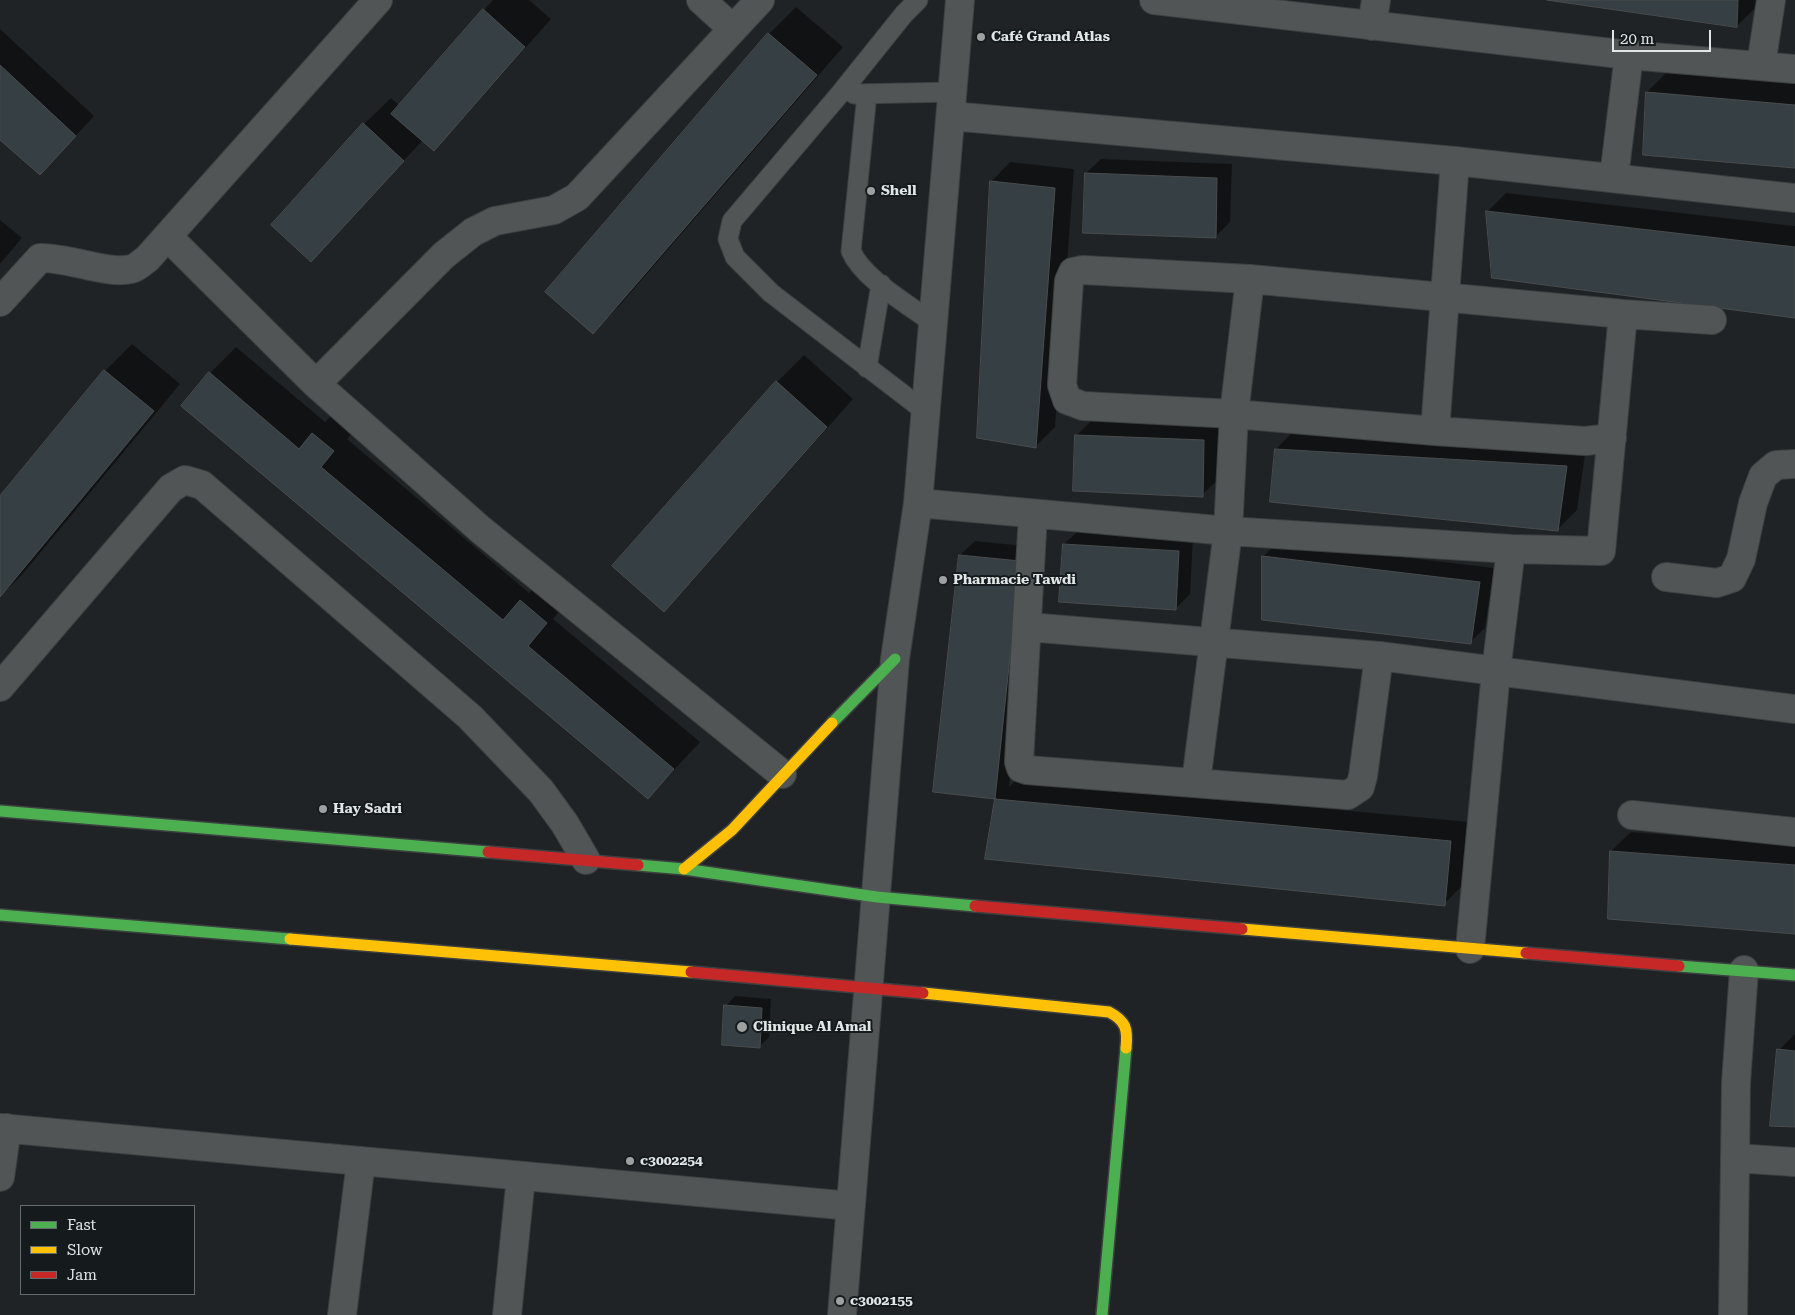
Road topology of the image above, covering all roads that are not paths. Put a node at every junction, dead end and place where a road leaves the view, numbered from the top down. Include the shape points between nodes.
1 (378, 0) edge
2 (701, 0) edge
3 (760, 0) edge
4 (918, 0) edge
5 (960, 0) edge
6 (1154, 0) edge
7 (1771, 0) edge
8 (1374, 13) edge
9 (733, 29) junction
10 (1629, 55) junction
11 (1761, 65) junction
12 (1795, 69) edge
13 (867, 94) junction
14 (839, 95) junction
15 (952, 104) junction
16 (1455, 161) junction
17 (1614, 177) junction
18 (1795, 198) edge
19 (168, 237) junction
20 (1250, 279) junction
21 (881, 284) junction
22 (1447, 299) junction
23 (0, 302) edge
24 (1623, 314) junction
25 (1712, 320) dead end
26 (933, 323) junction
27 (867, 368) junction
28 (316, 384) junction
29 (926, 412) junction
30 (1234, 414) junction
31 (1435, 432) junction
32 (1612, 438) junction
33 (1795, 464) edge
34 (918, 503) junction
35 (1033, 514) junction
36 (1228, 531) junction
37 (1510, 549) junction
38 (1666, 577) dead end
39 (1028, 627) junction
40 (1212, 644) junction
41 (1379, 656) junction
42 (895, 659) junction
43 (1496, 672) junction
44 (0, 686) edge
45 (1795, 709) edge
46 (782, 774) junction
47 (1196, 782) junction
48 (0, 811) edge
49 (1632, 815) dead end
50 (1795, 832) edge
51 (586, 860) junction
52 (684, 869) junction
53 (876, 898) junction
54 (0, 915) edge
55 (1470, 949) junction
56 (1744, 970) junction
57 (1795, 975) edge
58 (868, 987) junction
59 (3, 1128) edge
60 (1735, 1158) junction
61 (361, 1161) junction
62 (1795, 1162) edge
63 (0, 1176) edge
64 (521, 1176) junction
65 (851, 1206) junction
66 (342, 1315) edge
67 (507, 1315) edge
68 (842, 1315) edge
69 (1102, 1315) edge
70 (1733, 1315) edge

1 - 19 street
2 - 9 street
3 - 9 street
4 - 14 lane
5 - 15 street
6 - 8 street
7 - 11 street
8 - 10 street
9 - 28 street via 577,197 554,210 496,221 473,232 444,255
10 - 11 street
10 - 17 street
11 - 12 street
13 - 14 lane
13 - 15 lane
13 - 21 lane via 851,251 856,262
14 - 27 lane via 732,221 728,239 735,257 771,293
15 - 16 street
15 - 26 street
16 - 17 street
16 - 22 street
17 - 18 street
19 - 23 street via 134,269 121,271 56,258 40,258
19 - 28 street
20 - 22 street
20 - 30 street
20 - 30 street via 1083,270 1073,272 1069,281 1062,386 1067,400 1083,406
21 - 26 lane
21 - 27 lane
22 - 24 street
22 - 31 street
24 - 25 street
24 - 32 street
26 - 29 street
27 - 29 lane
28 - 46 street via 482,530
29 - 34 street
30 - 31 street
30 - 36 street
31 - 32 street via 1585,441
32 - 37 street via 1601,551
33 - 38 street via 1776,465 1763,476 1732,578 1717,583
34 - 35 street
34 - 42 street
35 - 36 street
35 - 39 street
36 - 37 street
36 - 40 street
37 - 43 street
39 - 40 street
39 - 47 street via 1021,768
40 - 41 street
40 - 47 street
41 - 43 street
41 - 47 street via 1360,787 1348,795
42 - 46 street
42 - 53 street
43 - 45 street
43 - 55 street
44 - 51 street via 170,488 185,480 202,485 470,717 541,791
46 - 52 street via 732,830
48 - 51 street
49 - 50 street
51 - 52 street
52 - 53 street
53 - 55 street
53 - 58 street
54 - 58 street
55 - 56 street
56 - 57 street
56 - 60 street via 1736,1083
58 - 65 street
58 - 69 street via 1109,1012 1122,1019 1128,1030
59 - 61 street
59 - 63 street
60 - 62 street
60 - 70 street
61 - 64 street
61 - 66 street
64 - 65 street
64 - 67 street
65 - 68 street

